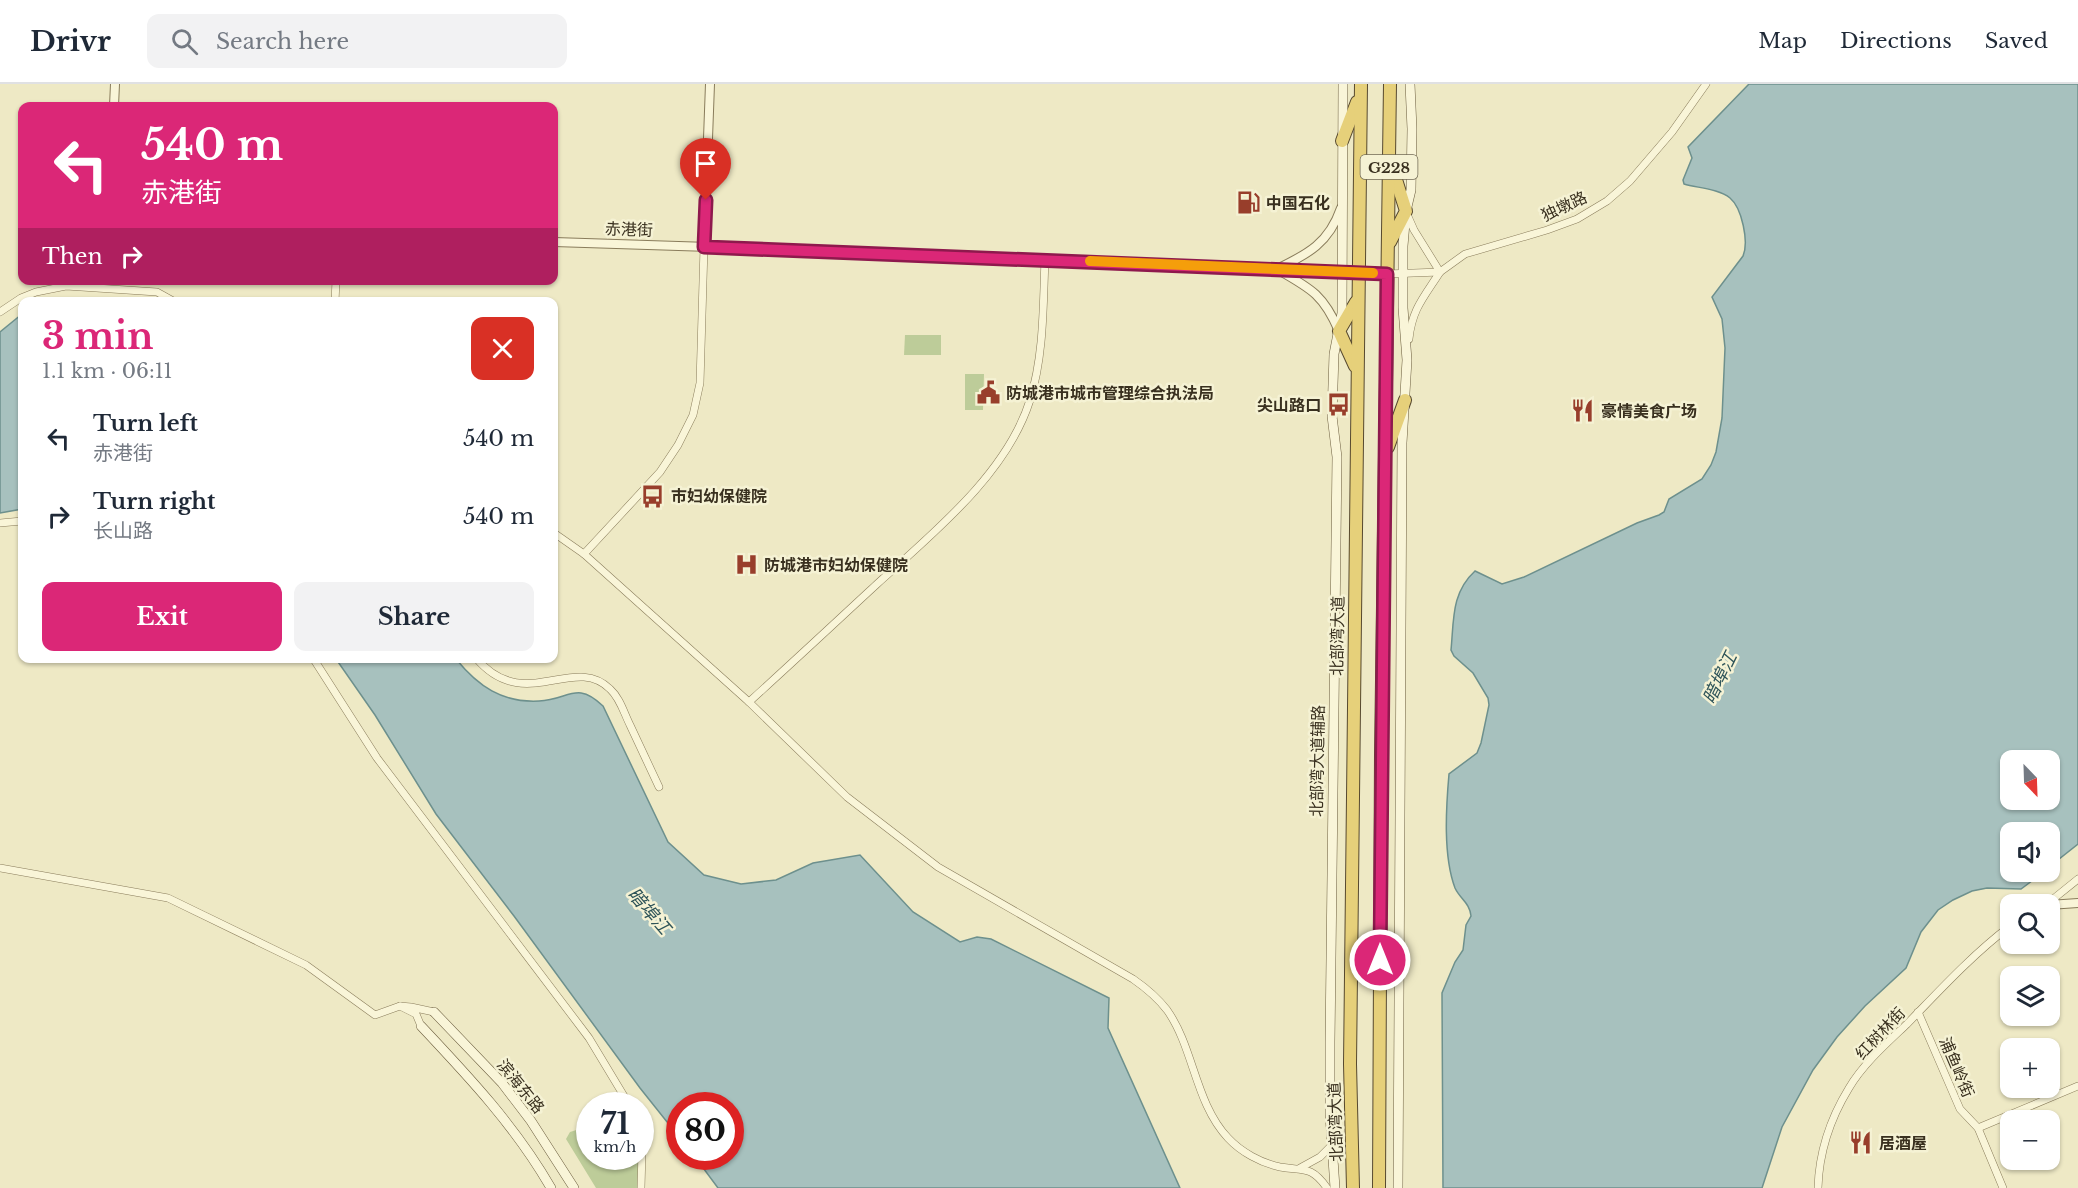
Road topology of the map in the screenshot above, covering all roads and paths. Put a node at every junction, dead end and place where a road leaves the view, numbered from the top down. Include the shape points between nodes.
1 (115, 84) edge
2 (710, 84) edge
3 (1343, 84) edge
4 (1390, 84) edge
5 (1410, 84) edge
6 (1706, 84) edge
7 (1361, 88) edge
8 (114, 102) edge
9 (1342, 141) junction
10 (1389, 155) junction
11 (1341, 205) junction
12 (1406, 211) junction
13 (558, 242) edge
14 (1388, 246) junction
15 (704, 247) junction
16 (1045, 259) junction
17 (1277, 269) junction
18 (1341, 272) junction
19 (1440, 272) junction
20 (1358, 273) junction
21 (1387, 274) junction
22 (1402, 274) junction
23 (24, 297) edge
24 (166, 297) edge
25 (1358, 299) junction
26 (18, 300) edge
27 (0, 312) edge
28 (1340, 331) junction
29 (1407, 360) junction
30 (1357, 370) junction
31 (1405, 400) junction
32 (1385, 457) junction
33 (18, 521) edge
34 (0, 523) edge
35 (558, 536) edge
36 (584, 554) junction
37 (316, 663) edge
38 (482, 663) edge
39 (749, 702) junction
40 (659, 787) dead end
41 (0, 868) edge
42 (2078, 879) edge
43 (2060, 895) edge
44 (2078, 903) edge
45 (2060, 904) edge
46 (2000, 934) edge
47 (400, 1006) junction
48 (434, 1011) joint
49 (1918, 1012) junction
50 (421, 1026) joint
51 (2078, 1086) edge
52 (622, 1092) edge
53 (1978, 1128) junction
54 (1333, 1144) junction
55 (1300, 1168) junction
56 (641, 1170) edge
57 (551, 1188) edge
58 (573, 1188) edge
59 (641, 1188) edge
60 (1327, 1188) edge
61 (1335, 1188) edge
62 (1353, 1188) edge
63 (1379, 1188) edge
64 (1398, 1188) edge
65 (1818, 1188) edge
66 (2003, 1188) edge

1 - 8 street
2 - 15 street
3 - 9 main road, 北部湾大道辅路
4 - 10 highway, G228
5 - 12 main road via 1411,190
6 - 19 street, 独墩路 via 1650,158 1607,201 1577,219 1465,254
7 - 9 highway
7 - 20 highway, 北部湾大道 / G228
9 - 11 main road, 北部湾大道辅路
10 - 12 highway
10 - 14 highway, G228
11 - 17 street via 1335,225 1325,239 1306,255
11 - 18 main road, 北部湾大道辅路
12 - 14 highway
12 - 19 street via 1413,230
12 - 22 main road
13 - 15 street, 赤港街
14 - 21 highway, G228
15 - 16 street, 赤港街
15 - 36 street via 700,383 693,415 660,472
16 - 17 street, 赤港街
16 - 39 street via 1037,372 1029,402 1008,447 959,509
17 - 18 street, 赤港街
17 - 28 street via 1311,288 1325,302
18 - 20 street, 赤港街
18 - 28 main road, 北部湾大道辅路
19 - 22 street
19 - 29 street via 1417,305 1410,324
20 - 21 street, 赤港街
20 - 25 highway, 北部湾大道 / G228
21 - 22 street
21 - 32 highway, G228
22 - 29 main road
23 - 24 street via 66,286 157,292
25 - 28 highway
25 - 30 highway, 北部湾大道 / G228
26 - 27 street
28 - 30 highway
28 - 54 main road, 北部湾大道辅路 via 1334,354 1332,416 1337,457 1330,1030
29 - 31 main road
30 - 62 highway, 北部湾大道 / G228 via 1350,1064
31 - 32 highway
31 - 64 main road
32 - 63 highway, G228
33 - 34 street
35 - 36 street
36 - 39 street
37 - 52 street via 377,758 589,1038
38 - 40 street via 497,677 512,683 533,685 587,676 599,681 616,695
39 - 55 street via 848,797 938,867 1151,992 1180,1035 1215,1121 1228,1138 1261,1161
41 - 47 street via 168,898 306,965 375,1015
42 - 43 street
44 - 45 street
46 - 49 street, 红树林街
47 - 48 street
47 - 50 street via 416,1014
48 - 58 main road, 滨海东路 via 502,1083
49 - 53 street, 浦鱼岭街 via 1960,1109
49 - 65 street, 红树林街 via 1849,1087 1829,1127
50 - 57 main road, 滨海东路 via 487,1096
51 - 53 street
53 - 66 street, 浦鱼岭街
54 - 55 street
54 - 61 main road, 北部湾大道辅路
55 - 60 street via 1311,1171
56 - 59 street

